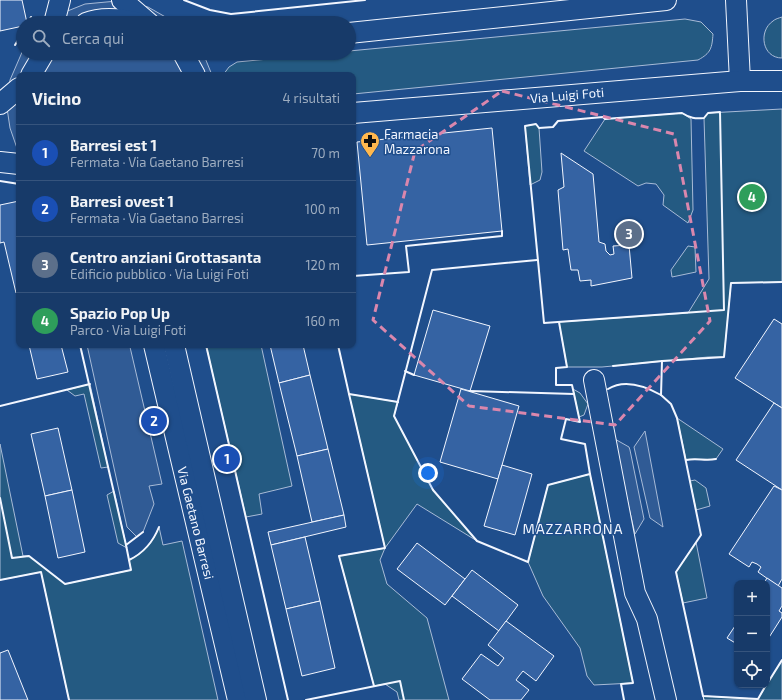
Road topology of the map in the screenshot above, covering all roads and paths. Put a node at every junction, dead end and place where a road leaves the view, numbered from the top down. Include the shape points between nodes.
1 (60, 0) edge
2 (122, 0) edge
3 (659, 0) edge
4 (666, 0) edge
5 (736, 0) edge
6 (512, 8) edge
7 (56, 16) edge
8 (141, 16) edge
9 (356, 32) edge
10 (40, 60) edge
11 (187, 60) edge
12 (33, 72) edge
13 (193, 72) edge
14 (740, 81) junction
15 (782, 81) edge
16 (16, 91) edge
17 (0, 104) edge
18 (356, 113) edge
19 (0, 162) edge
20 (16, 164) edge
21 (155, 348) edge
22 (175, 348) edge
23 (594, 380) dead end
24 (238, 700) edge
25 (256, 700) edge
26 (666, 700) edge

1 - 7 street
2 - 8 street
3 - 4 street
3 - 6 street
5 - 14 street
6 - 9 street
10 - 12 street
11 - 13 street
14 - 15 street, Via Luigi Foti
14 - 18 street, Via Luigi Foti
16 - 17 street
19 - 20 street
21 - 24 street, Via Gaetano Barresi
22 - 25 street, Via Gaetano Barresi
23 - 26 street via 634,593 647,619

